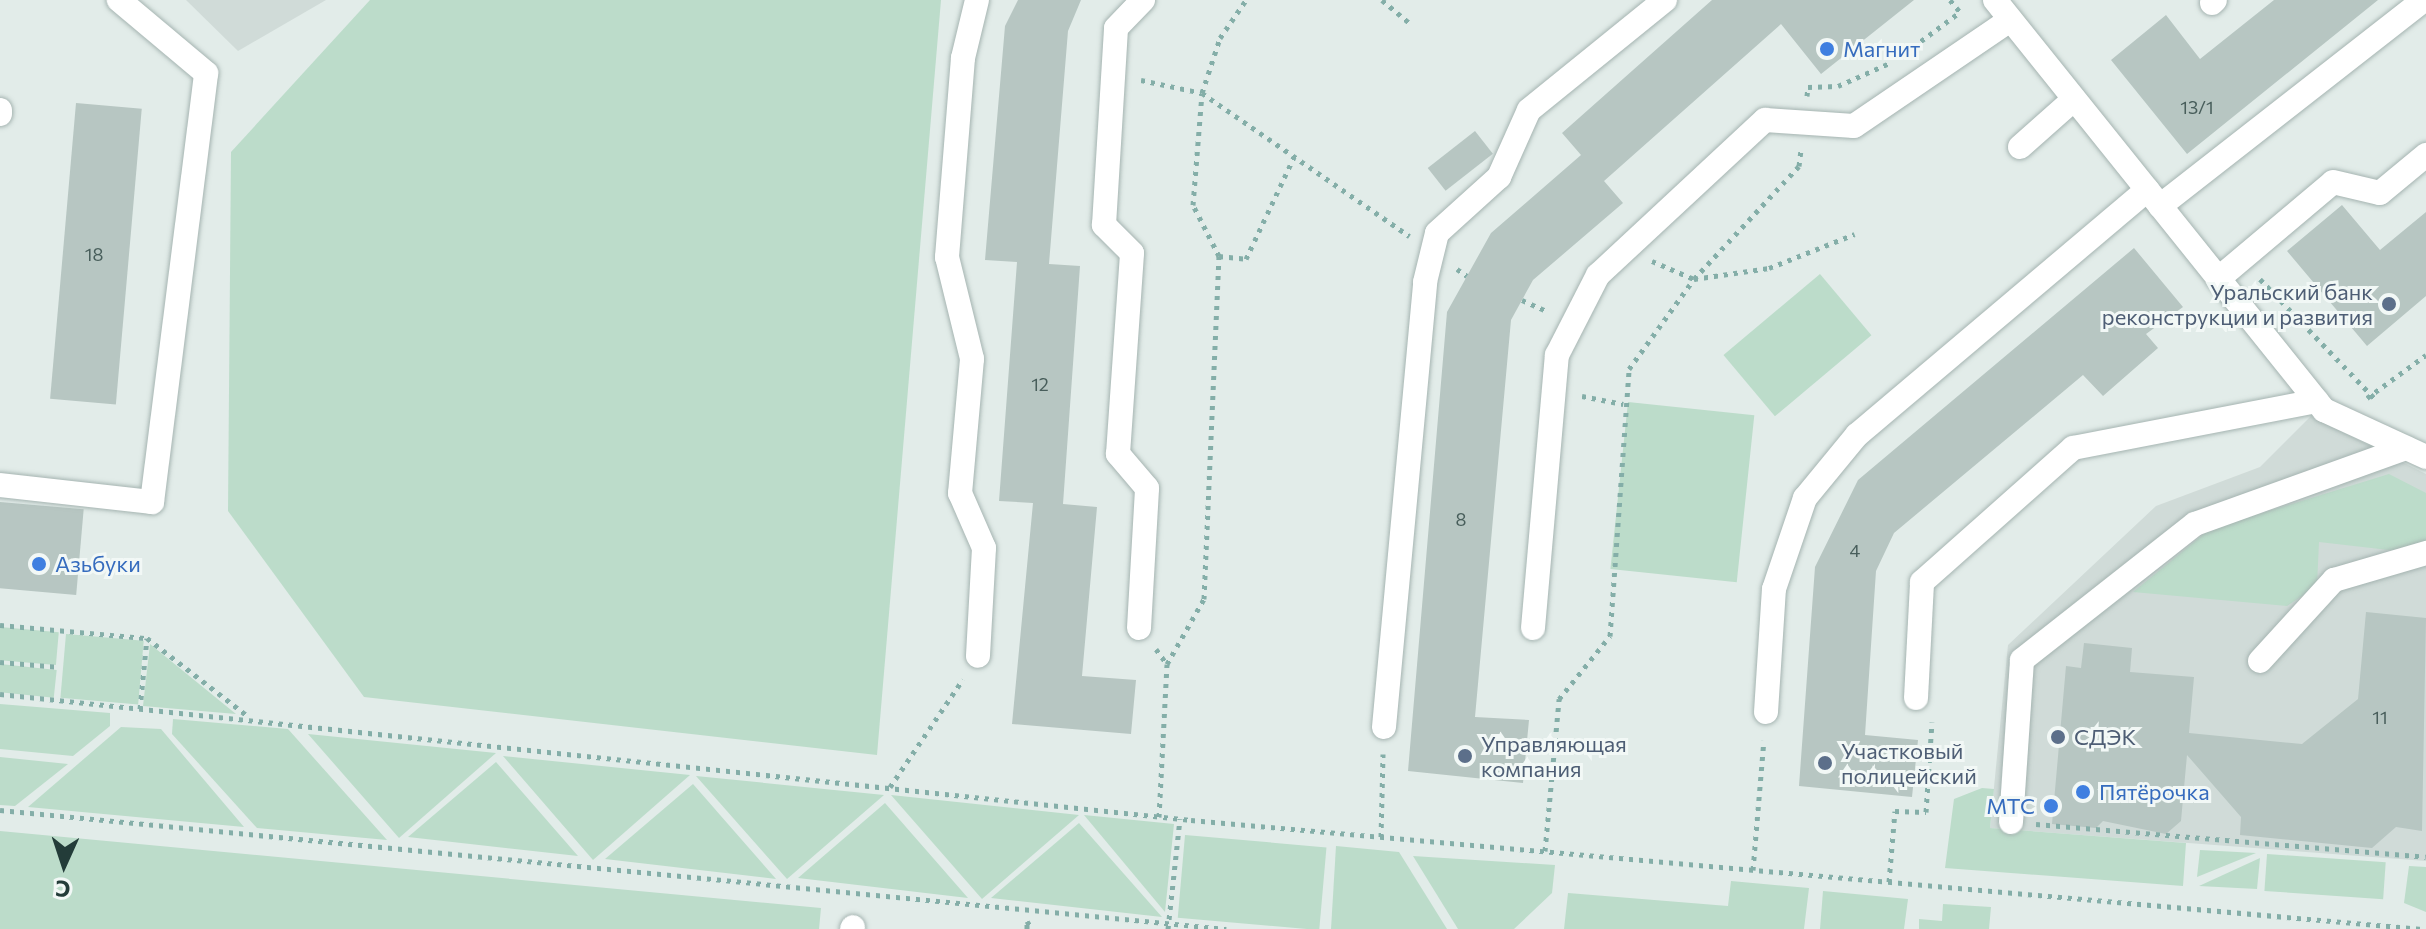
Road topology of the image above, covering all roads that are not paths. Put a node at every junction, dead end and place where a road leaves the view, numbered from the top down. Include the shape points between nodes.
1 (119, 0) edge
2 (977, 0) edge
3 (1143, 0) edge
4 (1665, 0) edge
5 (1995, 0) edge
6 (2424, 0) edge
7 (2010, 20) junction
8 (2074, 99) junction
9 (2020, 147) dead end
10 (2426, 155) edge
11 (2154, 198) junction
12 (2218, 279) junction
13 (2316, 401) junction
14 (2416, 452) edge
15 (0, 485) edge
16 (2426, 553) edge
17 (1139, 628) dead end
18 (1533, 628) dead end
19 (978, 656) road end
20 (2260, 661) dead end
21 (1916, 698) road end
22 (1766, 712) road end
23 (1384, 727) road end
24 (2011, 822) road end

1 - 15 street via 206,73 152,502
2 - 19 street via 963,58 947,257 972,359 960,493 984,548
3 - 17 street via 1116,28 1104,225 1132,253 1118,454 1147,488
4 - 23 street via 1529,110 1499,177 1437,233
5 - 7 street
6 - 11 street
7 - 8 street
7 - 18 street via 1854,126 1765,120 1598,275 1557,355
8 - 9 street
8 - 11 street
10 - 12 street via 2380,193 2333,182
11 - 12 street
11 - 22 street via 1857,435 1805,498 1774,589
12 - 13 street
13 - 14 street
13 - 21 street via 2073,448 1922,582
14 - 24 street via 2195,524 2022,660
16 - 20 street via 2334,580

